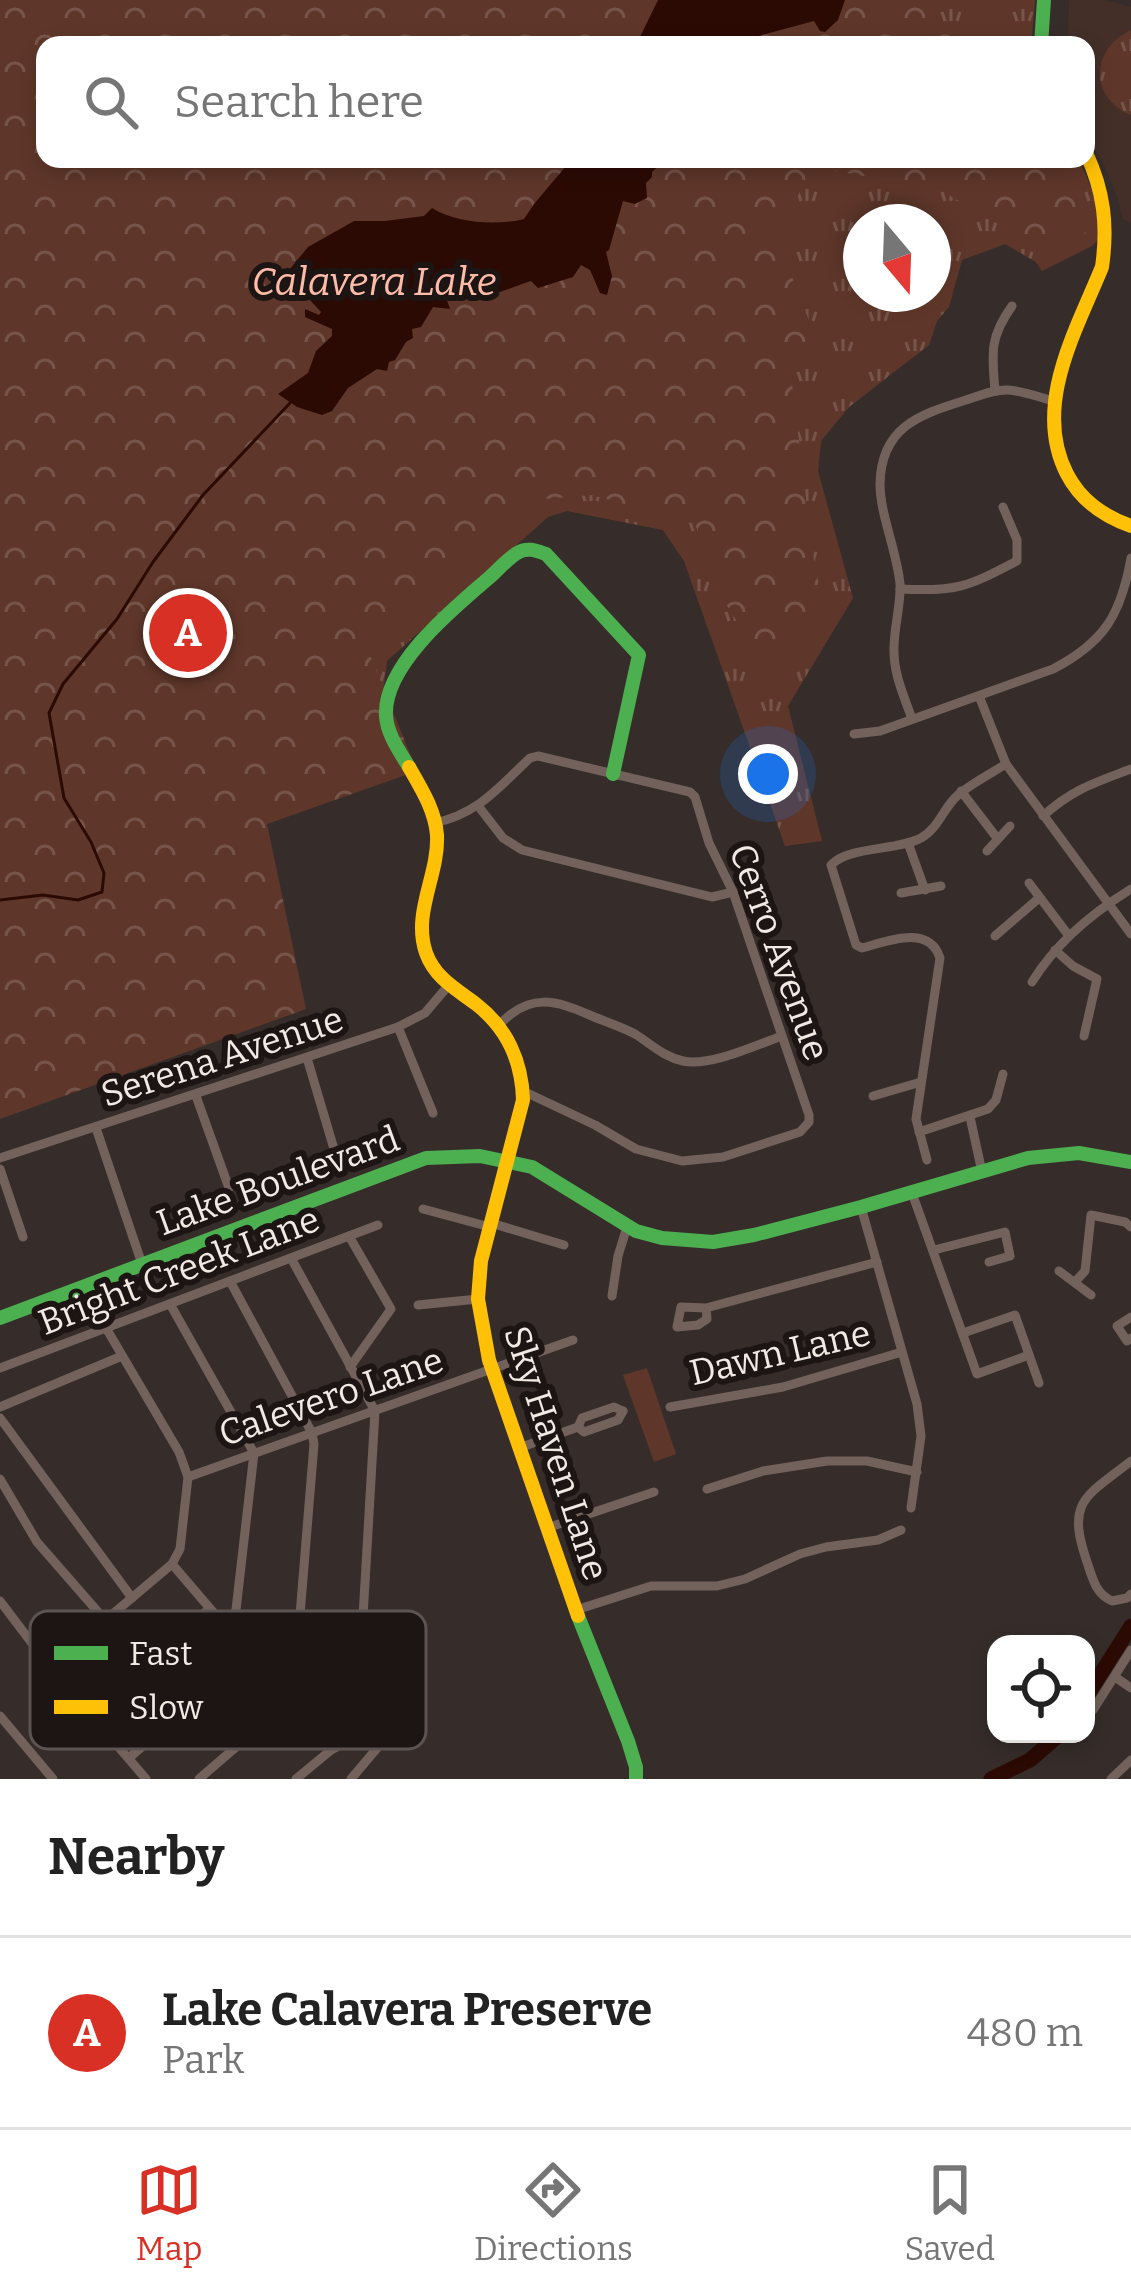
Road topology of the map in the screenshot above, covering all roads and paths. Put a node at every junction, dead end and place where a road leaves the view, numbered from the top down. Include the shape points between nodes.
1 (1044, 0) edge
2 (1042, 36) edge
3 (1094, 168) edge
4 (1012, 306) dead end
5 (995, 391) junction
6 (1053, 400) junction
7 (1004, 507) dead end
8 (1131, 526) edge
9 (1131, 558) edge
10 (901, 589) junction
11 (1126, 603) edge
12 (979, 697) junction
13 (912, 719) junction
14 (854, 734) dead end
15 (1006, 764) junction
16 (1131, 769) edge
17 (613, 774) junction
18 (962, 791) junction
19 (479, 807) junction
20 (1043, 816) junction
21 (434, 823) junction
22 (1010, 826) dead end
23 (997, 838) junction
24 (908, 843) junction
25 (987, 851) dead end
26 (1029, 883) dead end
27 (941, 886) dead end
28 (1131, 889) edge
29 (925, 890) junction
30 (733, 892) junction
31 (901, 893) dead end
32 (1039, 898) junction
33 (1109, 904) junction
34 (1131, 934) edge
35 (995, 936) dead end
36 (1069, 936) junction
37 (1055, 950) junction
38 (1033, 982) dead end
39 (448, 986) junction
40 (499, 1025) junction
41 (398, 1027) junction
42 (782, 1036) junction
43 (1084, 1036) dead end
44 (307, 1058) junction
45 (1003, 1074) dead end
46 (921, 1082) junction
47 (524, 1091) junction
48 (196, 1096) junction
49 (873, 1096) dead end
50 (433, 1113) dead end
51 (970, 1117) junction
52 (96, 1128) junction
53 (919, 1132) junction
54 (334, 1149) dead end
55 (0, 1158) edge
56 (508, 1160) junction
57 (927, 1160) dead end
58 (1131, 1162) edge
59 (0, 1169) edge
60 (982, 1172) junction
61 (229, 1188) dead end
62 (912, 1192) junction
63 (861, 1207) junction
64 (423, 1210) dead end
65 (491, 1225) junction
66 (378, 1226) dead end
67 (627, 1227) junction
68 (1131, 1227) edge
69 (349, 1236) junction
70 (23, 1237) dead end
71 (565, 1245) dead end
72 (934, 1250) junction
73 (291, 1258) junction
74 (877, 1262) junction
75 (989, 1262) dead end
76 (142, 1264) junction
77 (1059, 1271) dead end
78 (230, 1281) junction
79 (1075, 1282) junction
80 (1091, 1295) dead end
81 (612, 1297) dead end
82 (478, 1299) junction
83 (170, 1304) junction
84 (418, 1304) dead end
85 (706, 1308) dead end
86 (1131, 1317) edge
87 (0, 1318) edge
88 (106, 1328) junction
89 (963, 1333) junction
90 (1131, 1338) edge
91 (573, 1340) dead end
92 (902, 1352) junction
93 (1029, 1354) junction
94 (122, 1356) junction
95 (350, 1367) junction
96 (0, 1368) edge
97 (492, 1369) junction
98 (1039, 1383) dead end
99 (670, 1406) dead end
100 (0, 1407) edge
101 (375, 1411) junction
102 (623, 1411) dead end
103 (0, 1418) edge
104 (312, 1433) junction
105 (519, 1448) junction
106 (254, 1453) junction
107 (1131, 1461) edge
108 (916, 1472) junction
109 (188, 1477) junction
110 (0, 1479) edge
111 (707, 1489) dead end
112 (654, 1492) dead end
113 (911, 1508) dead end
114 (547, 1528) junction
115 (901, 1530) dead end
116 (172, 1564) junction
117 (1131, 1594) edge
118 (132, 1598) junction
119 (0, 1601) edge
120 (209, 1609) joint
121 (575, 1610) junction
122 (97, 1611) edge
123 (116, 1611) edge
124 (207, 1611) edge
125 (235, 1611) edge
126 (300, 1611) edge
127 (363, 1611) edge
128 (30, 1641) edge
129 (1131, 1650) edge
130 (1114, 1677) junction
131 (1131, 1688) edge
132 (1095, 1706) edge
133 (0, 1717) edge
134 (121, 1749) edge
135 (139, 1749) edge
136 (234, 1749) edge
137 (376, 1749) edge
138 (331, 1750) edge
139 (129, 1758) junction
140 (1131, 1760) edge
141 (53, 1779) edge
142 (146, 1779) edge
143 (200, 1779) edge
144 (296, 1779) edge
145 (351, 1779) edge
146 (636, 1779) edge
147 (1112, 1779) edge

1 - 2 street
3 - 6 street via 1106,249
4 - 5 street via 992,344
5 - 6 street
5 - 10 street via 912,419 890,445 880,488
6 - 8 street via 1056,455 1066,476 1092,507
7 - 10 street via 1017,561 953,590
9 - 11 street
10 - 13 street via 896,675
11 - 12 street via 1077,656
12 - 13 street
12 - 15 street
13 - 14 street
15 - 18 street
15 - 20 street
16 - 20 street via 1079,788
17 - 19 street, Cerro Avenue via 538,756
17 - 21 street via 639,655 546,554 519,552 425,637 396,679 386,712 393,739
17 - 30 street, Cerro Avenue via 690,792
18 - 23 street
18 - 24 street via 932,830
19 - 21 street, Cerro Avenue
19 - 30 street via 522,850 712,897
20 - 33 street
21 - 39 street via 421,934
22 - 23 street
23 - 25 street
24 - 29 street
24 - 46 street via 831,865 856,945 908,937 936,945
26 - 32 street
27 - 29 street
28 - 33 street
29 - 31 street
30 - 42 street, Cerro Avenue
32 - 35 street
32 - 36 street
33 - 34 street
33 - 36 street
36 - 37 street
37 - 38 street
37 - 43 street via 1096,979
39 - 40 street
39 - 41 street, Serena Avenue via 425,1013
40 - 42 street via 532,1003 560,1003 689,1063
40 - 47 street
41 - 44 street, Serena Avenue
41 - 50 street
42 - 47 street, Cerro Avenue via 806,1127 723,1157 682,1161 636,1149
44 - 48 street, Serena Avenue
44 - 54 street
45 - 51 street via 996,1100
46 - 49 street
46 - 53 street
47 - 56 street, Sky Haven Lane
48 - 52 street, Serena Avenue
48 - 61 street
51 - 53 street
51 - 60 street
52 - 55 street, Serena Avenue
52 - 76 street
53 - 57 street
56 - 65 street, Sky Haven Lane
56 - 67 street, Lake Boulevard
56 - 76 street, Lake Boulevard via 413,1162
58 - 60 street, Lake Boulevard via 1056,1154
59 - 70 street
60 - 62 street, Lake Boulevard
62 - 63 street, Lake Boulevard
62 - 72 street
63 - 67 street, Lake Boulevard via 713,1242
63 - 74 street
64 - 65 street
65 - 71 street
65 - 82 street, Sky Haven Lane
66 - 69 street, Bright Creek Lane
67 - 81 street
68 - 79 street via 1090,1215 1084,1271
69 - 73 street, Bright Creek Lane
69 - 95 street via 391,1309
72 - 75 street via 1005,1232 1010,1256
72 - 89 street
73 - 78 street, Bright Creek Lane
73 - 95 street
74 - 85 street
74 - 92 street
76 - 87 street, Lake Boulevard
77 - 79 street
78 - 83 street, Bright Creek Lane
78 - 104 street
79 - 80 street
82 - 84 street
82 - 97 street, Sky Haven Lane
83 - 88 street, Bright Creek Lane
83 - 106 street
86 - 90 street via 1118,1326
88 - 94 street
88 - 96 street, Bright Creek Lane
89 - 93 street via 1015,1315
89 - 93 street via 976,1374
91 - 97 street, Calevero Lane
92 - 99 street, Dawn Lane via 783,1387
92 - 108 street via 921,1436
93 - 98 street
94 - 100 street
94 - 109 street
95 - 101 street
97 - 101 street, Calevero Lane
97 - 105 street, Sky Haven Lane
101 - 104 street, Calevero Lane
101 - 127 street
102 - 105 street via 582,1418 578,1427
103 - 118 street
104 - 106 street, Calevero Lane
104 - 126 street
105 - 114 street, Sky Haven Lane
106 - 109 street, Calevero Lane
106 - 125 street
107 - 117 street via 1084,1500 1076,1522 1100,1594 1112,1601
108 - 111 street via 827,1461
108 - 113 street
109 - 116 street
110 - 122 street via 37,1541
112 - 114 street
114 - 121 street, Sky Haven Lane
115 - 121 street via 800,1554 717,1586 651,1586
116 - 118 street
116 - 120 street
118 - 123 street
119 - 128 street
120 - 124 street
121 - 146 street, Sky Haven Lane
129 - 130 street
130 - 131 street
130 - 132 street
133 - 141 street
134 - 139 street
135 - 139 street
136 - 143 street
137 - 145 street
138 - 144 street
139 - 142 street
140 - 147 street

